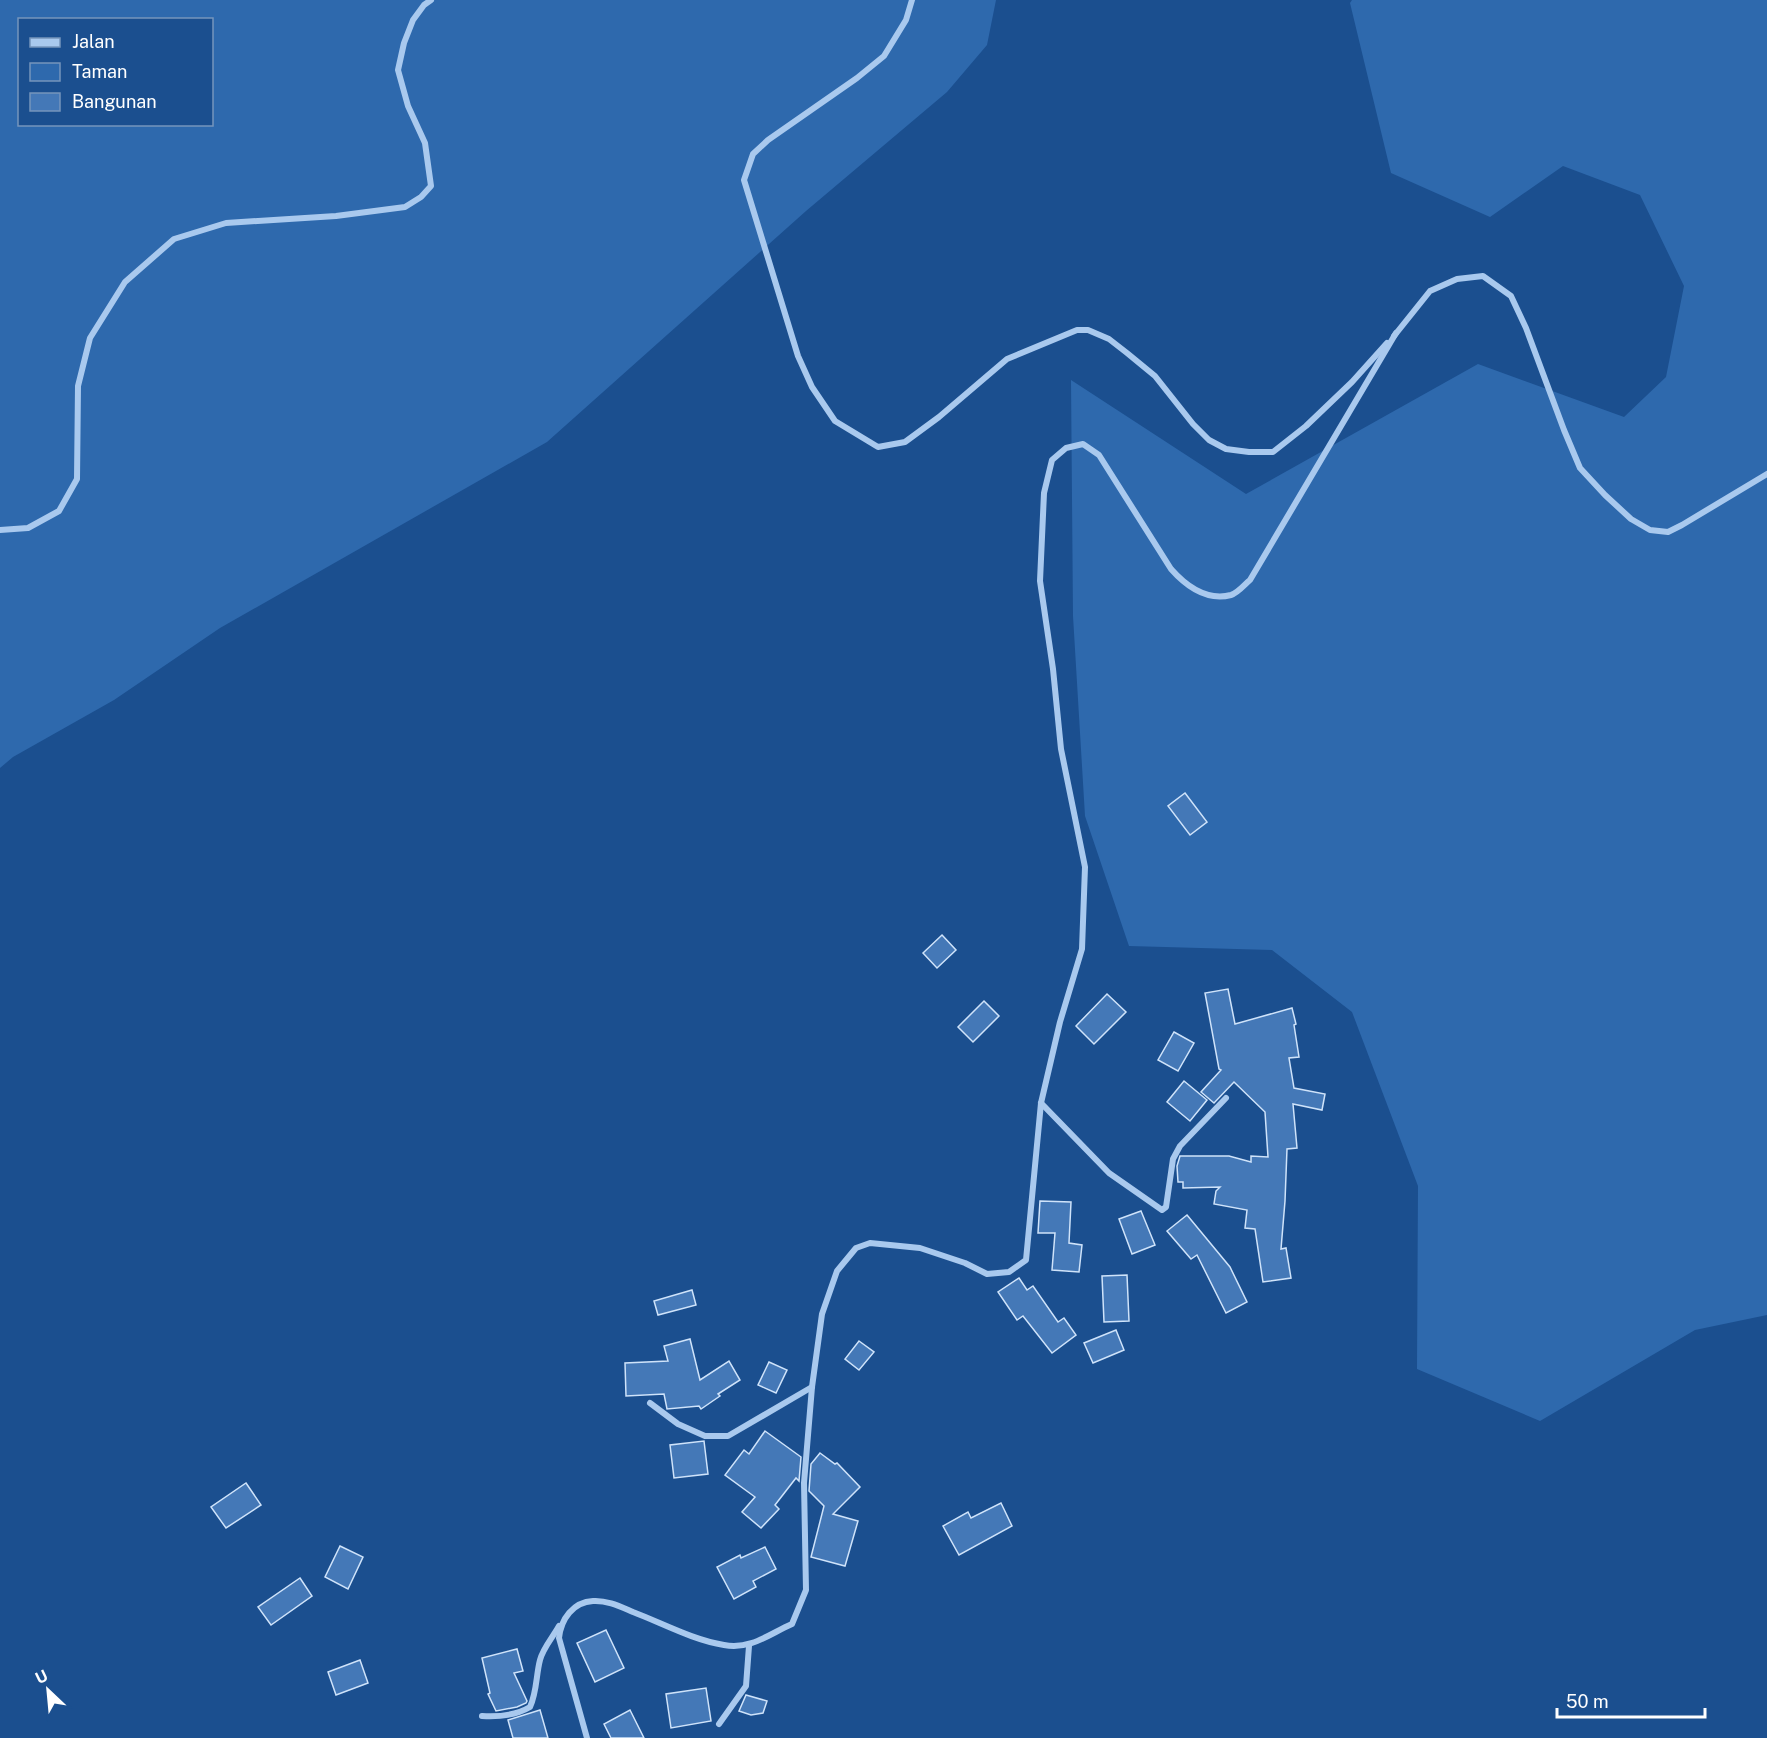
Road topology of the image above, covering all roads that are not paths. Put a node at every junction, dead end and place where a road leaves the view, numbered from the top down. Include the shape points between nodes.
1 (431, 0) edge
2 (912, 0) edge
3 (1396, 333) junction
4 (1767, 474) edge
5 (0, 530) edge
6 (1226, 1098) dead end
7 (1041, 1103) junction
8 (812, 1387) junction
9 (650, 1403) dead end
10 (566, 1615) junction
11 (749, 1646) junction
12 (482, 1716) dead end
13 (719, 1724) dead end
14 (588, 1738) edge

1 - 5 street via 413,20 398,70 408,106 425,143 431,186 405,207 226,223 174,239 125,282 90,338 78,386 77,478 59,511 28,528
2 - 3 street via 906,20 884,56 768,140 753,154 744,180 798,356 812,387 835,421 878,447 905,442 1007,359 1077,330 1088,330 1109,339 1155,376 1209,440 1226,449 1273,452 1314,419
3 - 4 street via 1430,291 1457,279 1483,276 1511,296 1580,468 1631,519 1650,530 1668,532
3 - 7 street via 1250,580 1233,595 1211,596 1186,585 1171,570 1099,455 1083,444 1066,448 1052,460 1044,493 1040,581 1061,749 1085,867 1082,949
6 - 7 street via 1176,1152 1166,1207 1162,1210 1109,1173
7 - 8 street via 1026,1260 1009,1272 987,1274 920,1248 870,1243 856,1248 837,1271 822,1314
8 - 9 street via 728,1436 705,1436 678,1424
8 - 11 street via 804,1483 806,1590 792,1624
10 - 11 street via 592,1601 610,1603 700,1639 725,1646
10 - 12 street via 541,1656 530,1707 513,1714
10 - 14 street via 559,1638
11 - 13 street via 746,1686

